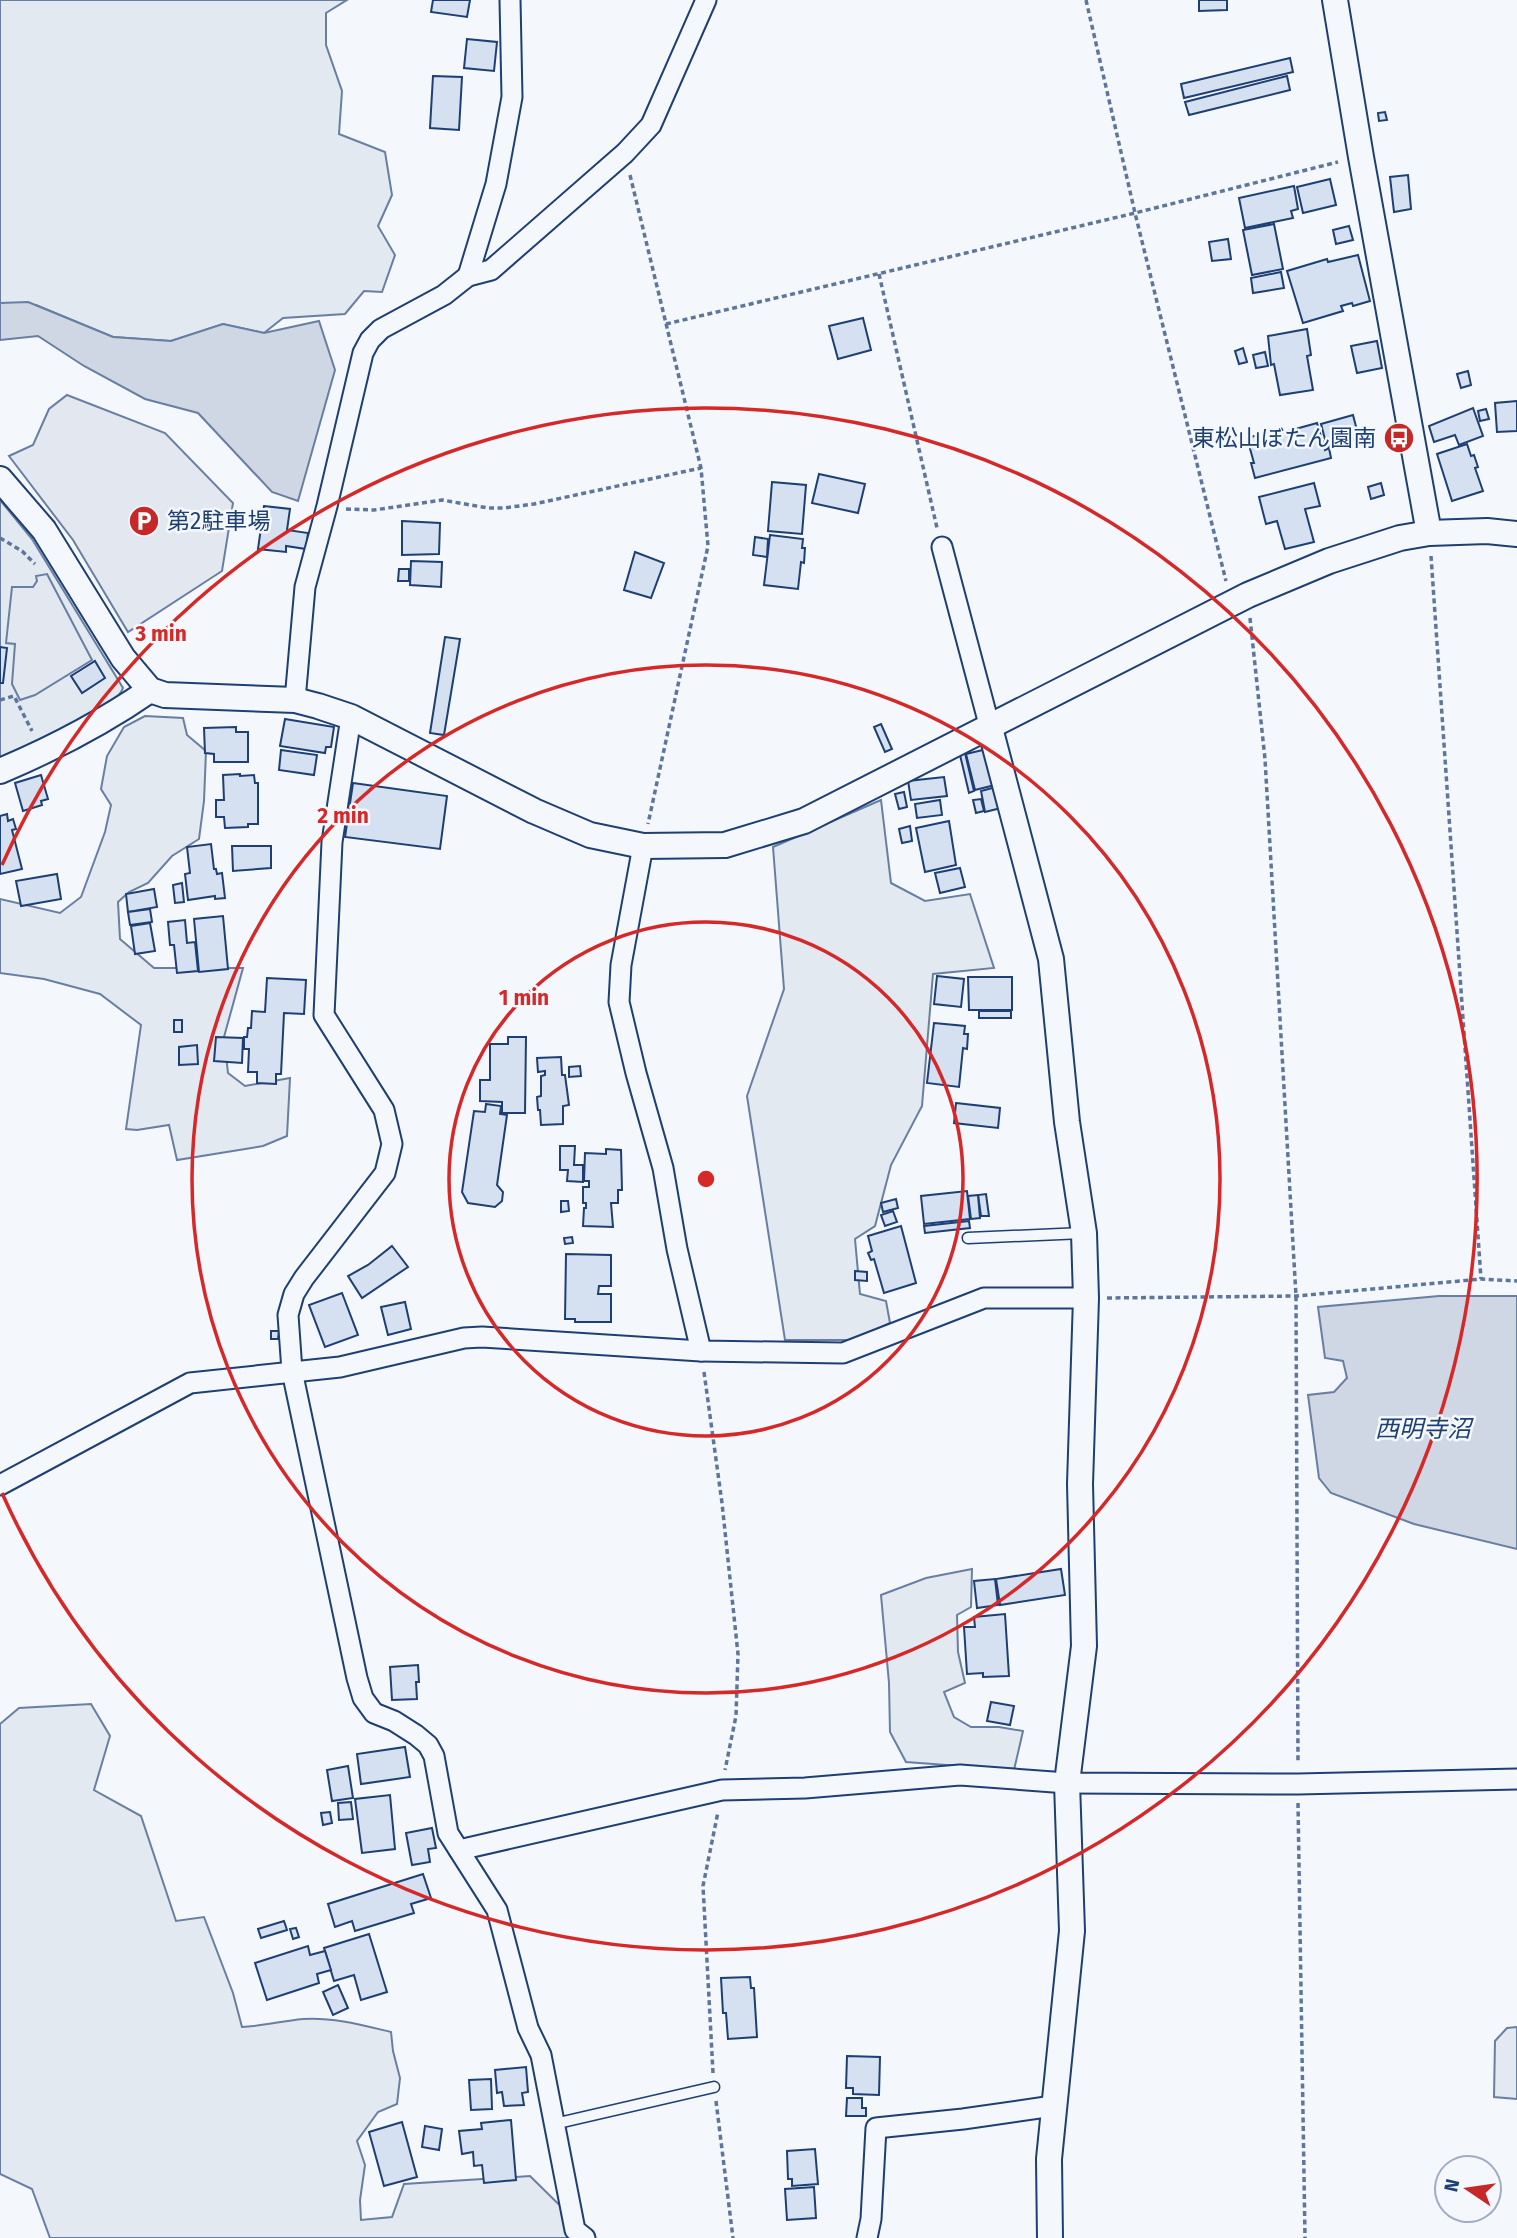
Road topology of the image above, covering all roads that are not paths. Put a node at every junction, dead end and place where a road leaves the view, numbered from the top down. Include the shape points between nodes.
1 (510, 0) edge
2 (706, 0) edge
3 (1335, 0) edge
4 (468, 276) junction
5 (0, 479) edge
6 (1429, 533) junction
7 (1517, 534) edge
8 (942, 547) road end
9 (150, 690) junction
10 (295, 700) junction
11 (351, 717) junction
12 (990, 728) junction
13 (0, 771) edge
14 (643, 846) junction
15 (1084, 1233) junction
16 (968, 1238) dead end
17 (1086, 1298) junction
18 (701, 1351) junction
19 (292, 1371) junction
20 (0, 1485) edge
21 (1517, 1779) edge
22 (1067, 1783) junction
23 (460, 1850) junction
24 (714, 2087) dead end
25 (1053, 2106) junction
26 (554, 2124) junction
27 (585, 2238) edge
28 (867, 2238) edge
29 (1050, 2238) edge

1 - 4 street via 512,97 496,184
2 - 4 street via 651,125 491,270
3 - 6 street
4 - 10 street via 444,295 381,329 363,353 306,587
5 - 9 street via 44,530 123,658
6 - 7 street
6 - 12 street via 1366,548 1240,599
8 - 12 street
9 - 10 street via 164,695
9 - 13 street via 39,755
10 - 11 street
11 - 14 street via 590,835
11 - 19 street via 332,842 324,1015 384,1110 392,1144 384,1173 294,1294 288,1315
12 - 14 street via 804,821 725,845
12 - 15 street via 1051,959 1067,1122
14 - 18 street via 621,965 620,1002 663,1168
15 - 16 lane
15 - 17 street
17 - 18 street via 984,1298 843,1353
17 - 22 street via 1080,1484 1084,1646
18 - 19 street via 464,1338 340,1367
19 - 20 street via 190,1383
19 - 23 street via 363,1698 374,1713 428,1745 448,1833
21 - 22 street
22 - 23 street via 960,1775 722,1790
22 - 25 street via 1072,1931
23 - 26 street via 497,1910 528,2028 541,2054
24 - 26 lane
25 - 28 street via 876,2128
25 - 29 street
26 - 27 street via 575,2230

